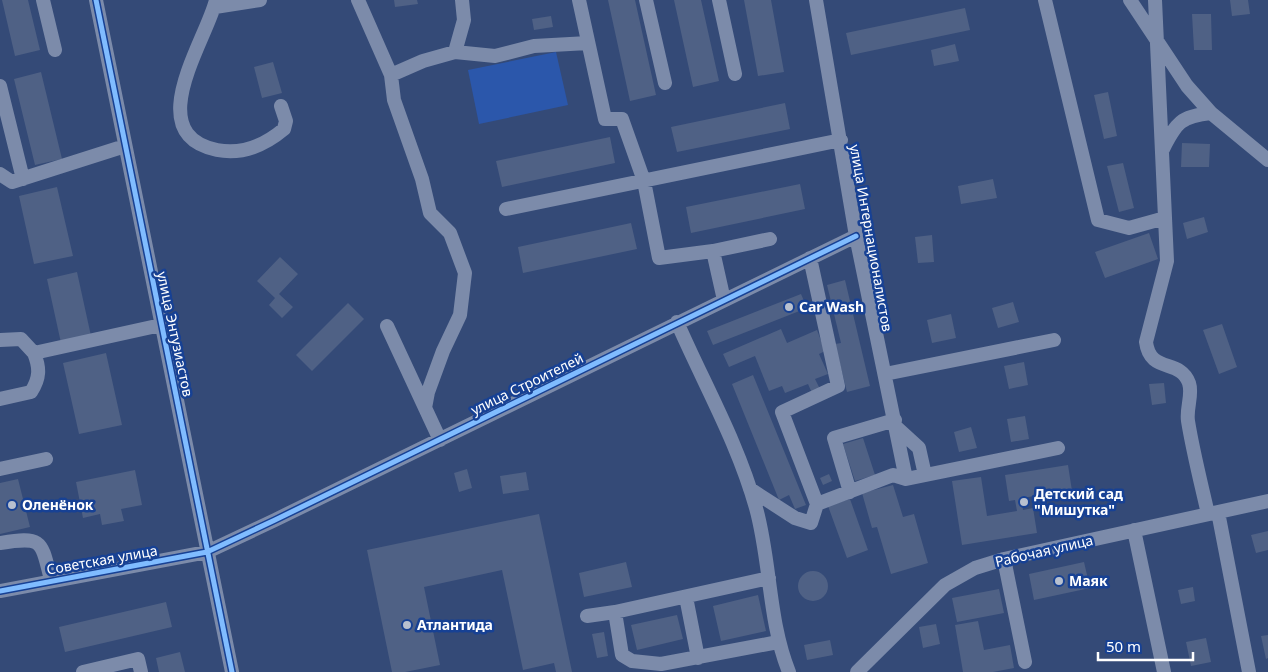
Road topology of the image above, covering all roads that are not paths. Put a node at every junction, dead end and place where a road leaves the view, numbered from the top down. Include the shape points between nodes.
1 (44, 0) edge
2 (96, 0) edge
3 (260, 0) edge
4 (358, 0) edge
5 (462, 0) edge
6 (579, 0) edge
7 (646, 0) edge
8 (719, 0) edge
9 (816, 0) edge
10 (1044, 0) edge
11 (1130, 0) edge
12 (1155, 0) edge
13 (215, 3) edge
14 (1156, 39) junction
15 (588, 43) junction
16 (55, 50) dead end
17 (455, 52) junction
18 (735, 74) dead end
19 (391, 75) junction
20 (665, 83) dead end
21 (0, 86) edge
22 (281, 106) dead end
23 (1211, 113) junction
24 (841, 140) junction
25 (125, 146) junction
26 (1161, 152) junction
27 (1268, 160) edge
28 (0, 174) edge
29 (23, 180) junction
30 (644, 181) junction
31 (506, 209) dead end
32 (1165, 218) junction
33 (856, 236) junction
34 (770, 238) dead end
35 (712, 251) junction
36 (810, 258) junction
37 (724, 300) junction
38 (677, 322) junction
39 (161, 325) junction
40 (387, 326) dead end
41 (0, 340) edge
42 (1054, 340) dead end
43 (34, 353) junction
44 (885, 374) junction
45 (0, 399) edge
46 (425, 408) junction
47 (895, 424) junction
48 (440, 440) junction
49 (1058, 448) dead end
50 (46, 459) dead end
51 (0, 469) edge
52 (924, 475) junction
53 (906, 478) junction
54 (750, 489) junction
55 (850, 492) junction
56 (1268, 501) edge
57 (817, 504) junction
58 (1213, 513) junction
59 (1134, 530) junction
60 (0, 543) edge
61 (207, 552) junction
62 (1004, 559) junction
63 (769, 578) junction
64 (51, 580) junction
65 (0, 591) edge
66 (686, 597) junction
67 (615, 612) junction
68 (587, 616) dead end
69 (778, 642) junction
70 (698, 658) junction
71 (1025, 662) dead end
72 (661, 668) edge
73 (83, 672) edge
74 (141, 672) edge
75 (232, 672) edge
76 (789, 672) edge
77 (857, 672) edge
78 (1164, 672) edge
79 (1249, 672) edge

1 - 16 street
2 - 25 street, улица Энтузиастов
3 - 13 street
4 - 19 street
5 - 17 street via 464,20
6 - 15 street
7 - 20 street
8 - 18 street
9 - 24 street, улица Интернационалистов
10 - 32 street via 1098,220 1129,228
11 - 14 street
12 - 14 street
13 - 22 street via 183,90 179,113 186,130 206,146 217,150 244,151 261,145 284,129 286,121
14 - 23 street
14 - 26 street
15 - 17 street via 534,46 495,56
15 - 30 street via 604,119 622,119
17 - 19 street
19 - 46 street via 394,100 422,179 430,213 450,233 465,273 460,315 443,351
21 - 29 street
23 - 26 street via 1183,119 1172,129
23 - 27 street
24 - 30 street
24 - 33 street, улица Интернационалистов
25 - 29 street
25 - 39 street, улица Энтузиастов
26 - 32 street
28 - 29 street via 12,182
30 - 31 street
30 - 35 street via 659,258
32 - 58 street via 1167,261 1146,342 1147,352 1153,361 1184,374 1189,383 1187,418
33 - 36 street, улица Строителей
33 - 44 street, улица Интернационалистов
34 - 35 street
35 - 37 street
36 - 37 street, улица Строителей
36 - 57 street via 838,386 782,412
37 - 38 street, улица Строителей
38 - 48 street, улица Строителей
38 - 54 street via 741,459
39 - 43 street
39 - 61 street, улица Энтузиастов
40 - 46 street
41 - 43 street via 21,339
42 - 44 street
43 - 45 street via 38,380 31,392
44 - 47 street, улица Интернационалистов
46 - 48 street
47 - 52 street via 919,448
47 - 53 street, улица Интернационалистов
47 - 55 street via 834,438
48 - 61 street, улица Строителей
49 - 52 street
50 - 51 street
52 - 53 street
53 - 55 street via 893,475
54 - 57 street via 796,518 811,523
54 - 63 street
55 - 57 street
56 - 58 street, Рабочая улица
58 - 59 street, Рабочая улица
58 - 79 street
59 - 62 street, Рабочая улица
59 - 78 street
60 - 64 street via 28,538 37,543 44,551
61 - 64 street, Советская улица
61 - 75 street, улица Энтузиастов
62 - 71 street
62 - 77 street, Рабочая улица via 975,568 945,585
63 - 66 street
63 - 69 street
64 - 65 street, Советская улица
66 - 67 street
66 - 70 street
67 - 68 street
67 - 72 street via 622,655 632,661
69 - 70 street
69 - 76 street
70 - 72 street
73 - 74 street via 138,659

